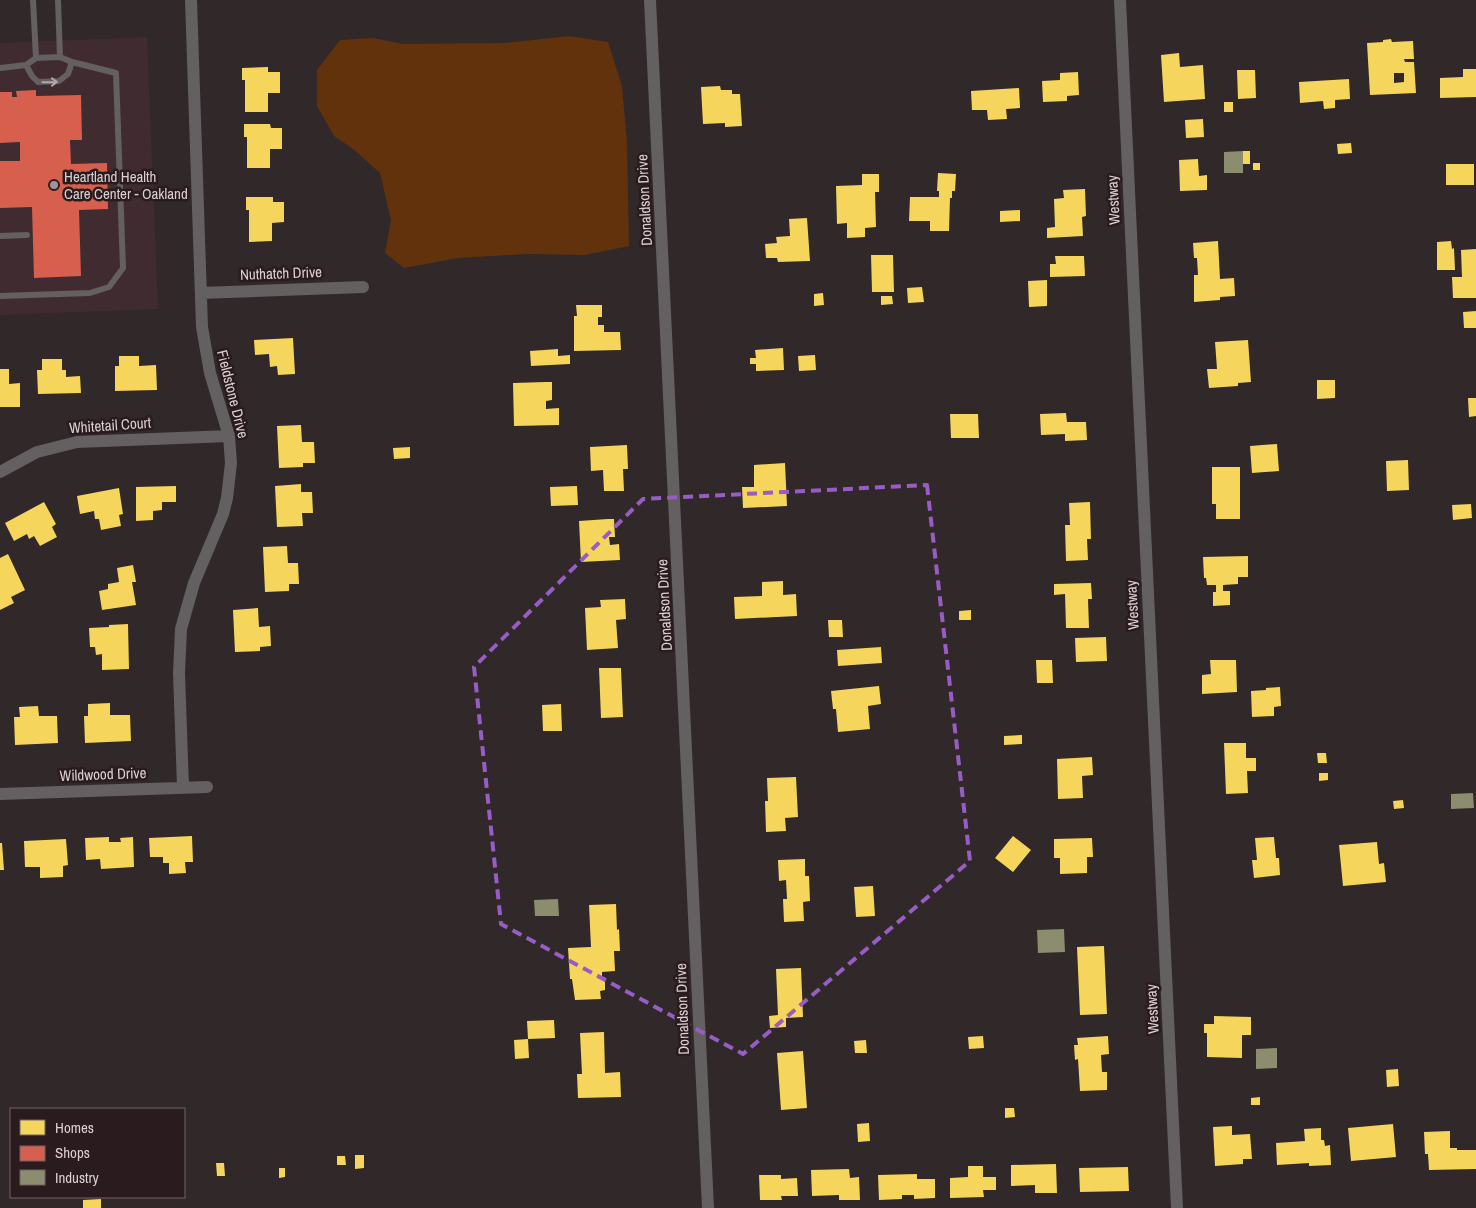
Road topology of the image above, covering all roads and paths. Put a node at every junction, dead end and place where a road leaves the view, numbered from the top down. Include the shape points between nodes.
1 (33, 0) edge
2 (58, 0) edge
3 (191, 0) edge
4 (650, 0) edge
5 (1120, 0) edge
6 (60, 57) junction
7 (36, 58) junction
8 (72, 62) junction
9 (26, 65) junction
10 (0, 68) edge
11 (27, 235) dead end
12 (0, 236) edge
13 (363, 286) dead end
14 (200, 293) junction
15 (0, 296) edge
16 (229, 436) junction
17 (0, 472) edge
18 (207, 787) dead end
19 (183, 788) junction
20 (0, 794) edge
21 (708, 1208) edge
22 (1177, 1208) edge

1 - 7 lane
2 - 6 lane
3 - 14 street, Fieldstone Drive
4 - 21 street, Donaldson Drive
5 - 22 street, Westway
6 - 7 lane
6 - 8 lane
7 - 9 lane
9 -> 8 lane via 38,82 59,81 68,74
8 - 15 lane via 116,73 123,268 109,286 90,293
9 - 10 lane
11 - 12 lane
13 - 14 street, Nuthatch Drive
14 - 16 street, Fieldstone Drive via 205,350
16 - 17 street, Whitetail Court via 77,442 37,452
16 - 19 street, Fieldstone Drive via 231,463 227,498 189,597 181,629 179,673
18 - 19 street, Wildwood Drive
19 - 20 street, Wildwood Drive

